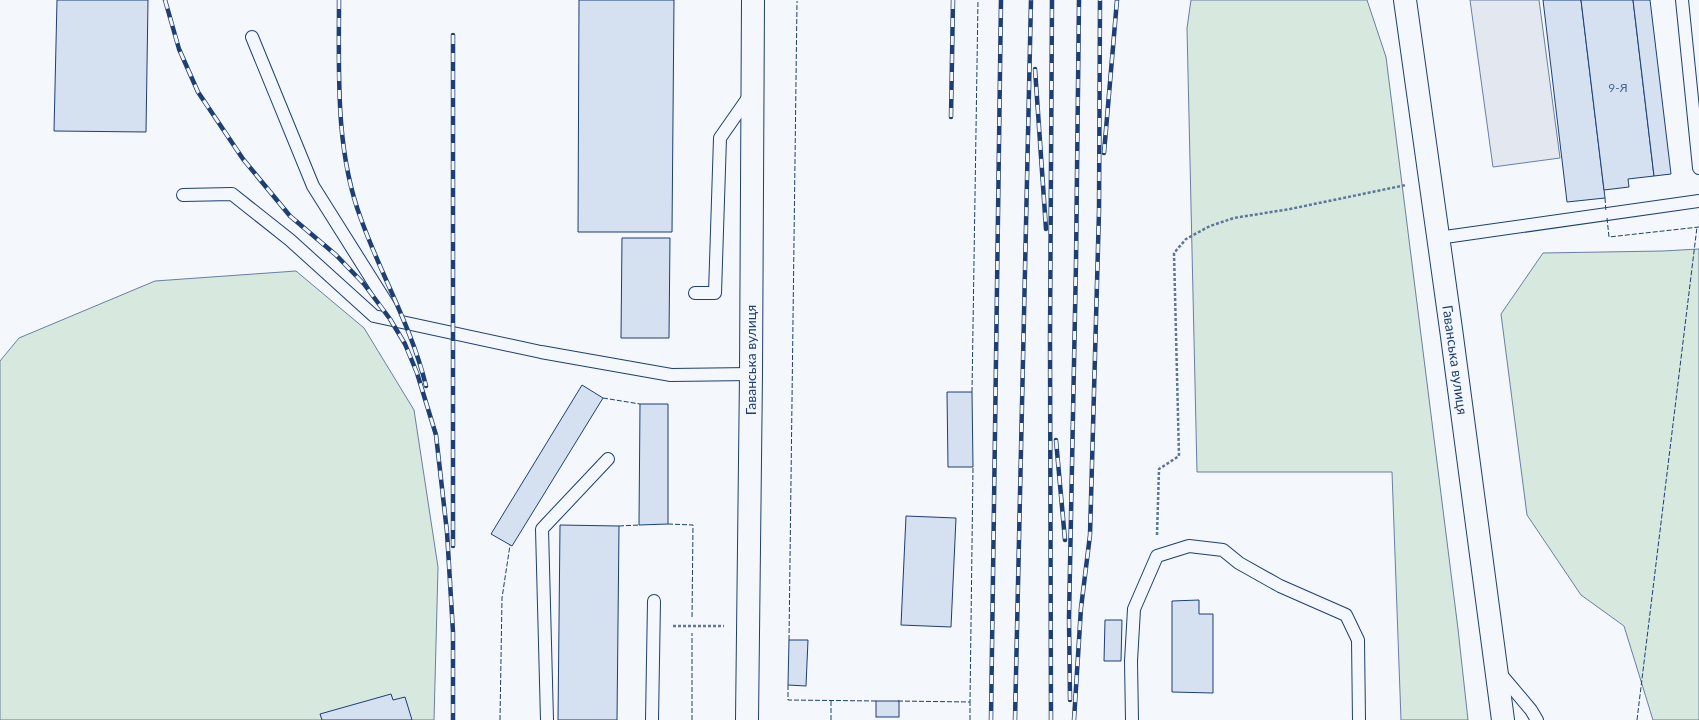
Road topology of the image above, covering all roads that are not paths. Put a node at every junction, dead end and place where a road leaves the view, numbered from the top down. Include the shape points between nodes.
1 (753, 0) edge
2 (1405, 0) edge
3 (1682, 0) edge
4 (252, 37) dead end
5 (752, 92) junction
6 (1699, 168) edge
7 (184, 195) dead end
8 (1699, 201) edge
9 (1438, 238) junction
10 (695, 293) dead end
11 (398, 321) junction
12 (751, 374) junction
13 (608, 459) dead end
14 (654, 601) dead end
15 (1496, 668) junction
16 (548, 720) edge
17 (652, 720) edge
18 (747, 720) edge
19 (1132, 720) edge
20 (1359, 720) edge
21 (1503, 720) edge
22 (1537, 720) edge

1 - 5 main road, Гаванська вулиця
2 - 9 main road, Гаванська вулиця
3 - 6 lane
4 - 11 lane via 312,186
5 - 10 lane via 720,138 715,293
5 - 12 main road, Гаванська вулиця
7 - 11 lane via 232,194 290,240 374,316
8 - 9 lane
9 - 15 main road, Гаванська вулиця
11 - 12 lane via 540,352 671,375
12 - 18 main road, Гаванська вулиця
13 - 16 lane via 542,529
14 - 17 lane
15 - 21 main road, Гаванська вулиця
15 - 22 lane
19 - 20 lane via 1131,661 1134,609 1157,556 1189,546 1223,550 1238,563 1280,586 1346,615 1358,640

